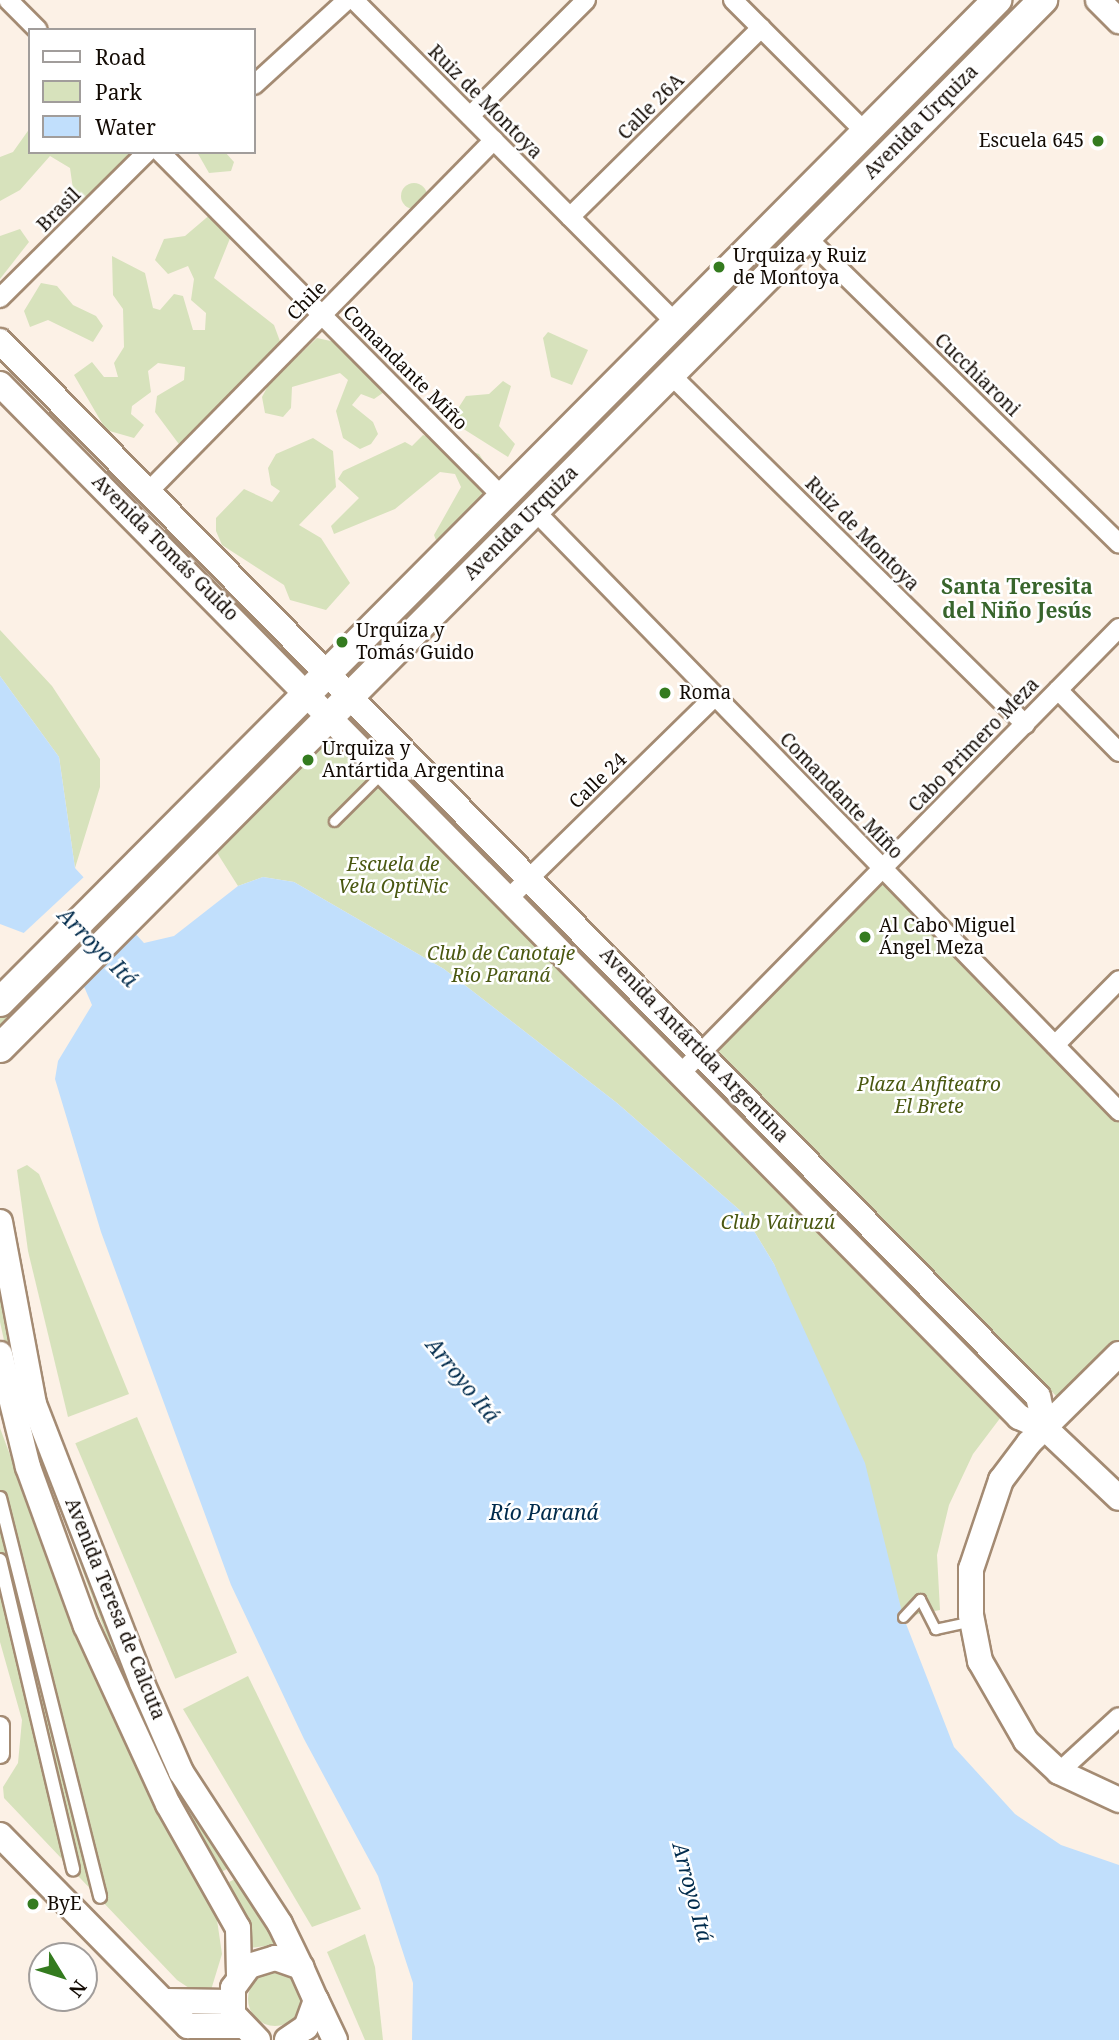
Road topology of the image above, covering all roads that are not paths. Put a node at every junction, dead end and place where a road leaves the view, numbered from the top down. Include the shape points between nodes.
1 (8, 0) edge
2 (347, 0) edge
3 (354, 0) edge
4 (586, 0) edge
5 (733, 0) edge
6 (997, 0) edge
7 (1043, 0) edge
8 (1098, 0) edge
9 (1119, 21) edge
10 (36, 28) edge
11 (761, 28) junction
12 (256, 83) edge
13 (470, 116) junction
14 (865, 132) junction
15 (494, 140) junction
16 (145, 154) edge
17 (162, 154) edge
18 (570, 217) junction
19 (806, 237) junction
20 (0, 298) edge
21 (322, 315) junction
22 (675, 322) junction
23 (0, 341) edge
24 (670, 374) junction
25 (0, 384) edge
26 (149, 491) junction
27 (502, 495) junction
28 (534, 510) junction
29 (1119, 544) edge
30 (1119, 628) edge
31 (318, 682) junction
32 (1058, 690) junction
33 (349, 694) junction
34 (715, 696) junction
35 (329, 714) junction
36 (1025, 724) junction
37 (1119, 752) edge
38 (385, 769) junction
39 (334, 821) dead end
40 (883, 868) junction
41 (530, 877) junction
42 (510, 897) junction
43 (1119, 980) edge
44 (0, 1002) edge
45 (1055, 1045) junction
46 (0, 1048) edge
47 (701, 1052) junction
48 (682, 1072) junction
49 (1119, 1111) edge
50 (0, 1222) edge
51 (0, 1354) edge
52 (1119, 1354) edge
53 (1045, 1429) junction
54 (0, 1498) edge
55 (1119, 1498) edge
56 (0, 1560) edge
57 (903, 1617) dead end
58 (972, 1622) junction
59 (1119, 1717) edge
60 (0, 1726) edge
61 (0, 1754) edge
62 (1059, 1772) junction
63 (1119, 1800) edge
64 (0, 1835) edge
65 (73, 1869) dead end
66 (100, 1897) dead end
67 (300, 1967) junction
68 (239, 1976) junction
69 (316, 2000) junction
70 (165, 2001) junction
71 (231, 2002) junction
72 (249, 2033) edge
73 (287, 2040) edge
74 (335, 2040) edge

1 - 10 street
2 - 12 street
3 - 13 street, Ruiz de Montoya
4 - 13 street
5 - 11 street
6 - 14 main road, Avenida Urquiza
7 - 19 main road, Avenida Urquiza
8 - 9 main road
11 - 14 street
11 - 18 street, Calle 26A
13 - 15 street, Ruiz de Montoya
14 - 22 main road, Avenida Urquiza
15 - 18 street, Ruiz de Montoya
15 - 21 street, Chile
16 - 20 street, Brasil
17 - 21 street, Comandante Miño
18 - 22 street, Ruiz de Montoya
19 - 24 main road, Avenida Urquiza
19 - 29 street, Cucchiaroni
21 - 26 street, Chile
21 - 27 street, Comandante Miño
22 - 27 main road, Avenida Urquiza
23 - 26 main road, Avenida Tomás Guido
24 - 28 main road, Avenida Urquiza
24 - 36 street, Ruiz de Montoya
25 - 31 main road, Avenida Tomás Guido
26 - 31 main road, Avenida Tomás Guido
27 - 31 main road, Avenida Urquiza
28 - 33 main road, Avenida Urquiza
28 - 34 street, Comandante Miño
30 - 32 street, Cabo Primero Meza
31 - 33 main road, Avenida Antártida Argentina
31 - 35 main road, Avenida Tomás Guido
31 - 44 main road, Avenida Urquiza
32 - 36 street, Cabo Primero Meza
32 - 37 street
33 - 35 main road, Avenida Urquiza
33 - 41 main road, Avenida Antártida Argentina
34 - 40 street, Comandante Miño
34 - 41 street, Calle 24
35 - 38 main road, Avenida Antártida Argentina
35 - 46 main road, Avenida Urquiza
36 - 40 street, Cabo Primero Meza
38 - 39 lane
38 - 42 main road, Avenida Antártida Argentina
40 - 45 street, Comandante Miño
40 - 47 street, Cabo Primero Meza
41 - 42 street, Calle 24
41 - 47 main road, Avenida Antártida Argentina
42 - 48 main road, Avenida Antártida Argentina
43 - 45 street
45 - 49 street, Comandante Miño
47 - 48 street, Cabo Primero Meza
47 - 53 main road, Avenida Antártida Argentina via 1038,1396
48 - 53 main road, Avenida Antártida Argentina via 1019,1418
50 - 67 main road, Avenida Teresa de Calcuta via 34,1404 142,1683 181,1772 280,1924
51 - 68 main road, Avenida Teresa de Calcuta via 28,1467 86,1626 169,1804 238,1927
52 - 53 main road
53 - 55 main road, Avenida Antártida Argentina
53 - 58 main road via 1001,1480 982,1523 971,1569
54 - 66 street
56 - 65 street
57 - 58 lane via 920,1599 935,1629
58 - 62 main road via 999,1704
59 - 62 street
60 - 61 street
62 - 63 main road
64 - 70 main road
67 - 68 main road via 275,1958
67 - 69 main road, Avenida Teresa de Calcuta
68 - 71 main road, Avenida Teresa de Calcuta
69 - 73 main road via 306,2027
69 - 74 main road, Avenida Teresa de Calcuta
70 - 71 main road
70 - 72 main road via 188,2026
71 - 72 main road

